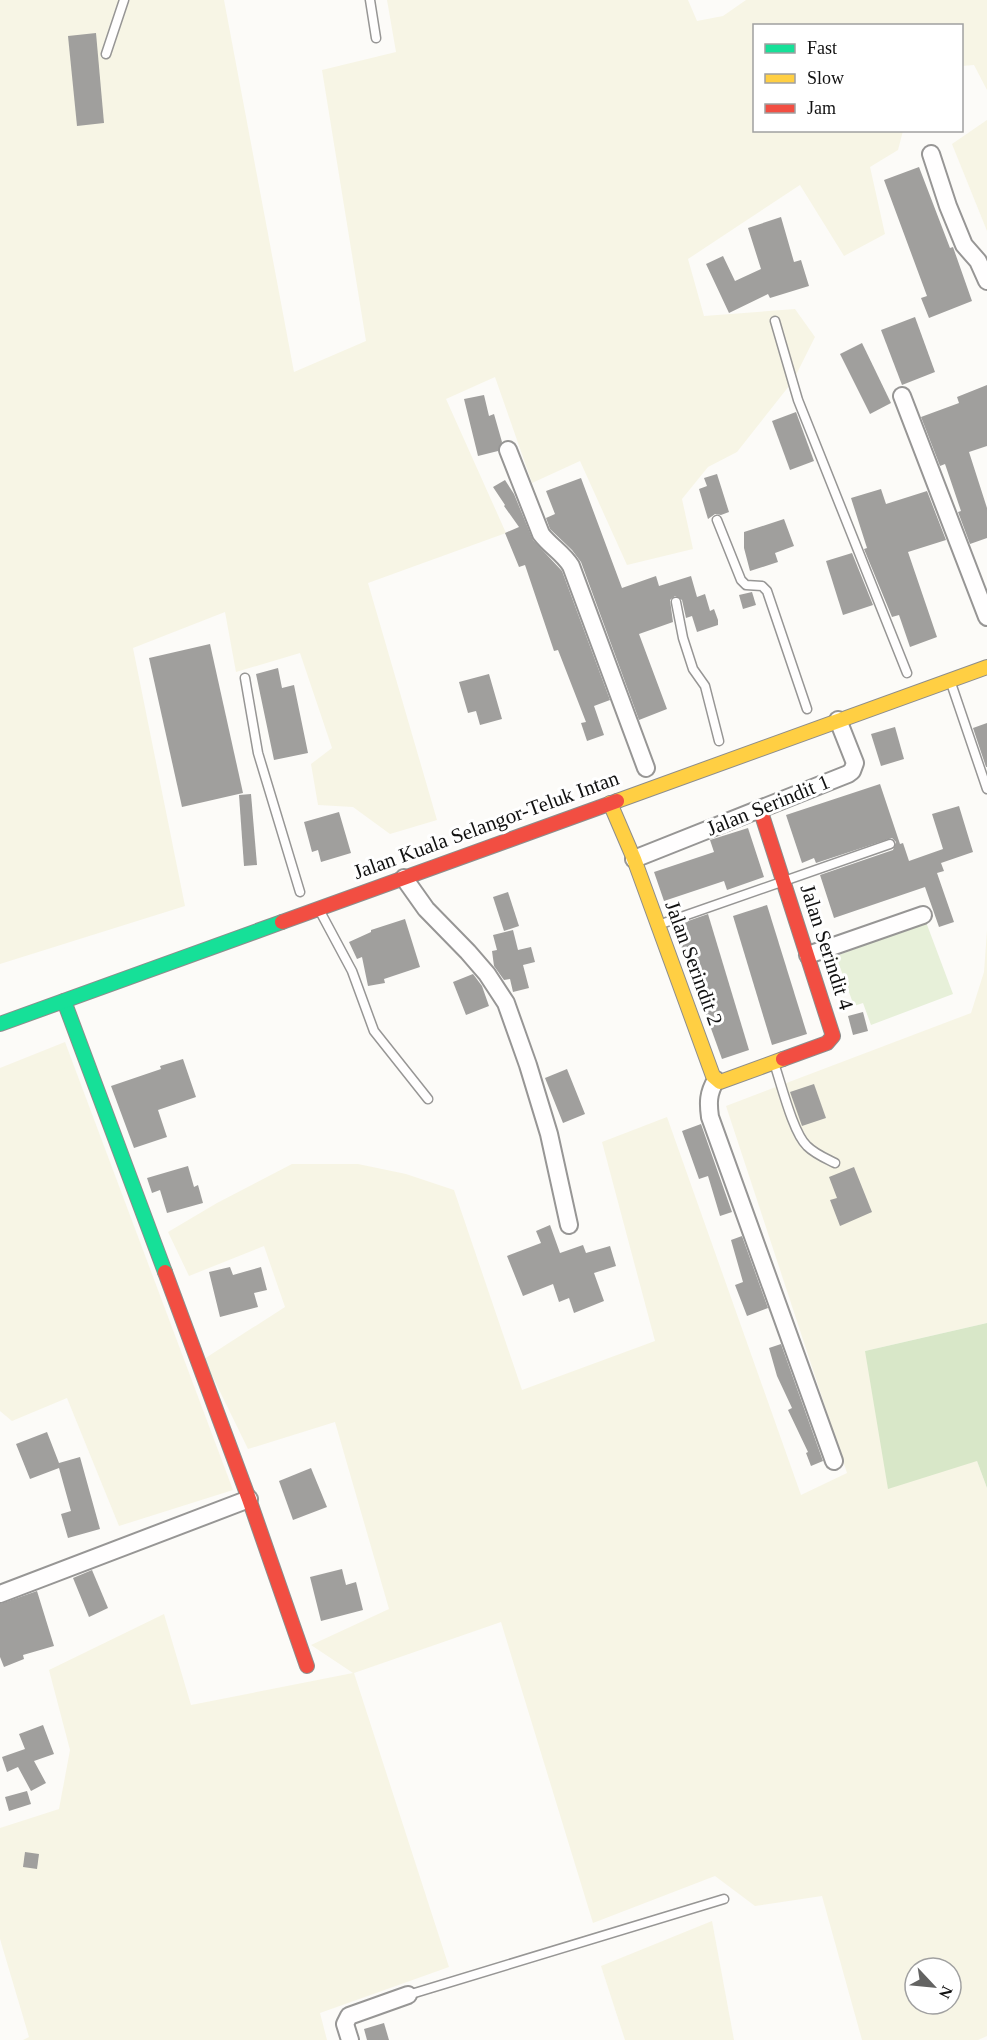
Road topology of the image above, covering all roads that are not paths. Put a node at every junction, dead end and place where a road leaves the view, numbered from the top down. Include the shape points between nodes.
1 (124, 0) edge
2 (370, 0) edge
3 (376, 38) dead end
4 (106, 54) dead end
5 (931, 154) dead end
6 (987, 280) edge
7 (776, 321) dead end
8 (902, 396) dead end
9 (508, 450) dead end
10 (717, 520) dead end
11 (676, 602) dead end
12 (987, 617) edge
13 (987, 667) edge
14 (906, 674) dead end
15 (245, 678) dead end
16 (950, 680) junction
17 (807, 709) dead end
18 (838, 720) junction
19 (720, 741) dead end
20 (646, 768) dead end
21 (987, 789) edge
22 (610, 803) junction
23 (760, 809) junction
24 (890, 843) dead end
25 (634, 859) junction
26 (404, 878) junction
27 (784, 882) junction
28 (301, 892) dead end
29 (318, 908) junction
30 (923, 915) dead end
31 (659, 925) junction
32 (808, 955) junction
33 (64, 1000) junction
34 (0, 1024) edge
35 (774, 1063) junction
36 (716, 1080) junction
37 (428, 1099) dead end
38 (835, 1163) dead end
39 (569, 1225) dead end
40 (834, 1461) dead end
41 (249, 1499) junction
42 (0, 1594) edge
43 (307, 1666) dead end
44 (724, 1899) dead end
45 (408, 1995) joint
46 (350, 2040) edge

1 - 4 lane
2 - 3 lane
5 - 6 street via 964,244
7 - 14 lane via 798,400
8 - 12 street
9 - 20 street via 541,534 571,566
10 - 17 lane via 741,580 767,591
11 - 19 lane via 682,639 693,669 705,686
13 - 16 main road, Jalan Kuala Selangor-Teluk Intan
15 - 28 lane via 258,753
16 - 18 main road, Jalan Kuala Selangor-Teluk Intan
16 - 21 lane
18 - 22 main road, Jalan Kuala Selangor-Teluk Intan
18 - 23 street, Jalan Serindit 1 via 854,758 852,771
22 - 25 main road, Jalan Serindit 2
22 - 26 main road, Jalan Kuala Selangor-Teluk Intan
23 - 25 street, Jalan Serindit 1
23 - 27 main road, Jalan Serindit 4
24 - 27 lane
25 - 31 main road, Jalan Serindit 2
26 - 29 main road, Jalan Kuala Selangor-Teluk Intan
26 - 39 street via 426,909 487,974 506,1003 549,1134
27 - 31 lane
27 - 32 main road, Jalan Serindit 4
29 - 33 main road, Jalan Kuala Selangor-Teluk Intan
29 - 37 lane via 343,952 374,1031
30 - 32 street
31 - 36 main road, Jalan Serindit 2
32 - 35 main road, Jalan Serindit 4 via 833,1036 827,1043
33 - 34 main road, Jalan Kuala Selangor-Teluk Intan
33 - 41 main road
35 - 36 main road via 724,1081
35 - 38 lane via 798,1133 815,1153
36 - 40 street via 709,1093 710,1117
41 - 42 street
41 - 43 main road
44 - 45 lane
45 - 46 street via 350,2016 345,2024

